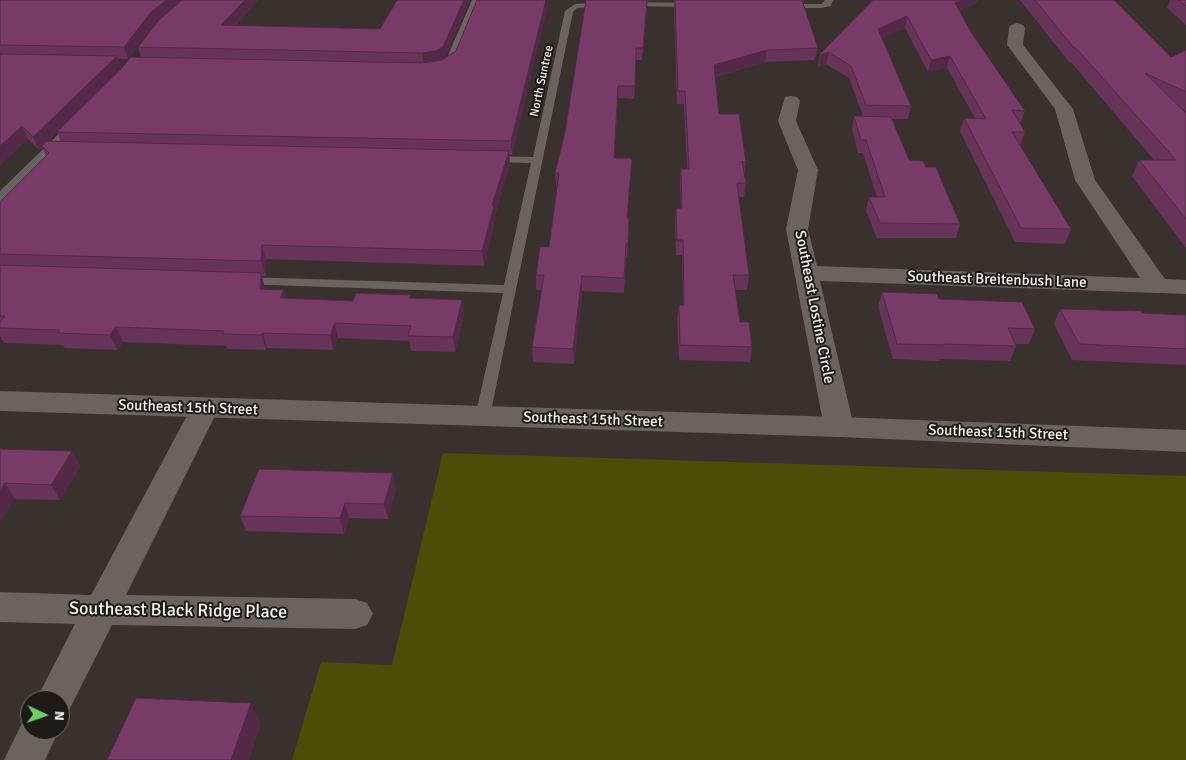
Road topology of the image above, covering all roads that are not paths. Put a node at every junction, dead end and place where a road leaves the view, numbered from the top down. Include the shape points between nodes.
1 (476, 0) edge
2 (829, 0) edge
3 (703, 5) edge
4 (772, 6) edge
5 (1017, 28) dead end
6 (432, 69) edge
7 (791, 101) dead end
8 (81, 118) edge
9 (48, 150) junction
10 (68, 151) edge
11 (478, 159) edge
12 (538, 160) junction
13 (0, 198) edge
14 (808, 274) junction
15 (235, 281) edge
16 (1158, 286) junction
17 (1186, 287) edge
18 (510, 289) junction
19 (0, 401) edge
20 (205, 408) junction
21 (483, 417) junction
22 (839, 428) junction
23 (1186, 440) edge
24 (0, 607) edge
25 (101, 610) junction
26 (355, 614) dead end
27 (60, 690) edge
28 (34, 740) edge
29 (24, 760) edge

1 - 6 lane via 450,62
2 - 4 lane via 828,4 821,6
3 - 12 lane, North Suntree via 574,6 569,11
5 - 16 street via 1015,45 1064,109 1084,180
7 - 14 street, Southeast Lostine Circle via 787,121 808,170 797,229
8 - 9 lane
9 - 10 lane
9 - 13 lane
11 - 12 lane
12 - 18 lane, North Suntree
14 - 16 street, Southeast Breitenbush Lane
14 - 22 street, Southeast Lostine Circle
15 - 18 lane
16 - 17 street, Southeast Breitenbush Lane
18 - 21 lane, North Suntree
19 - 20 street, Southeast 15th Street
20 - 21 street, Southeast 15th Street
20 - 25 street
21 - 22 street, Southeast 15th Street
22 - 23 street, Southeast 15th Street
24 - 25 street, Southeast Black Ridge Place
25 - 26 street, Southeast Black Ridge Place
25 - 27 street
28 - 29 street

